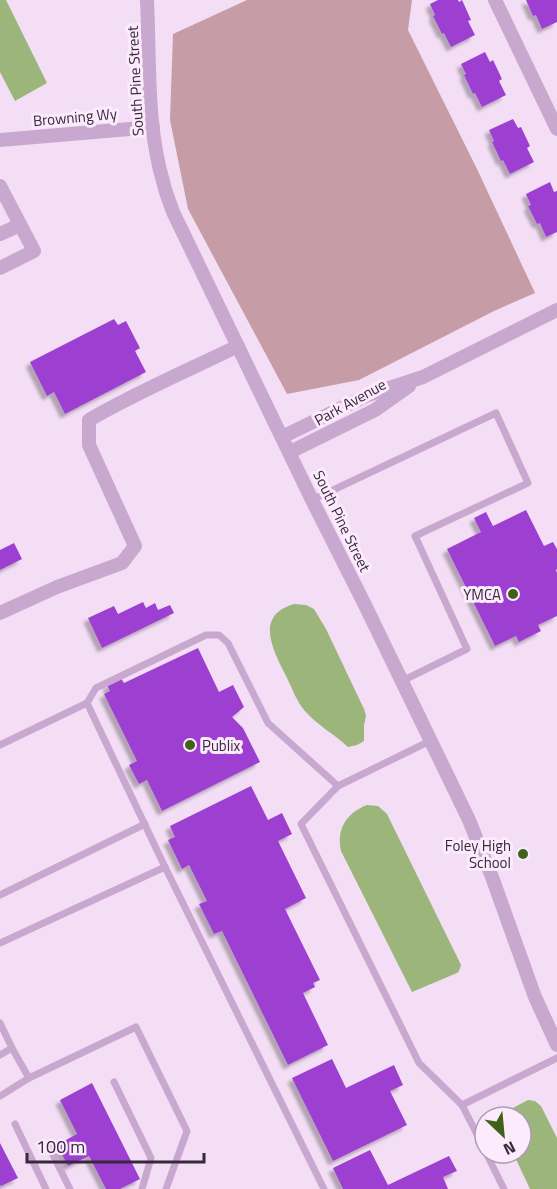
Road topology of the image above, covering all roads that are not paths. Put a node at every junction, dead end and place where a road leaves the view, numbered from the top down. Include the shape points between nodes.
1 (147, 0) edge
2 (495, 0) edge
3 (153, 127) junction
4 (557, 129) edge
5 (0, 140) edge
6 (0, 186) edge
7 (20, 225) junction
8 (0, 234) edge
9 (0, 268) edge
10 (557, 310) edge
11 (238, 346) junction
12 (423, 377) junction
13 (282, 437) junction
14 (290, 452) junction
15 (312, 500) junction
16 (0, 613) edge
17 (402, 681) junction
18 (87, 703) junction
19 (430, 741) junction
20 (0, 745) edge
21 (338, 786) junction
22 (145, 824) junction
23 (165, 867) junction
24 (0, 895) edge
25 (0, 943) edge
26 (0, 1023) edge
27 (557, 1045) edge
28 (12, 1048) junction
29 (0, 1055) edge
30 (557, 1058) edge
31 (29, 1078) junction
32 (114, 1082) dead end
33 (0, 1096) edge
34 (462, 1105) junction
35 (15, 1124) dead end
36 (473, 1127) edge
37 (48, 1145) dead end
38 (492, 1165) edge
39 (46, 1189) edge
40 (70, 1189) edge
41 (142, 1189) edge
42 (166, 1189) edge
43 (324, 1189) edge
44 (504, 1189) edge

1 - 3 street, South Pine Street
2 - 4 street
3 - 5 street, Browning Wy
3 - 11 street, South Pine Street via 159,168 173,212
6 - 7 street
7 - 8 street
7 - 9 street via 34,251
10 - 12 street, Park Avenue
11 - 13 street, South Pine Street
11 - 16 street via 89,420 89,445 135,546 122,563
12 - 13 street, Park Avenue via 368,396
12 - 14 street, Park Avenue via 375,410
13 - 14 street, South Pine Street
14 - 15 street, South Pine Street
15 - 17 street, South Pine Street
15 - 17 lane via 496,413 528,483 415,536 467,649
17 - 19 street, South Pine Street
18 - 20 lane
18 - 21 lane via 96,688 206,635 219,635 228,643 268,723
18 - 22 lane
19 - 21 lane
19 - 27 street, South Pine Street via 470,820 535,998
21 - 34 lane via 301,824 419,1063
22 - 23 lane
22 - 24 lane
23 - 25 lane
23 - 43 lane
26 - 28 lane
28 - 29 lane
28 - 31 lane
30 - 34 lane
31 - 33 lane
31 - 42 lane via 136,1027 187,1131
32 - 41 lane via 151,1158
34 - 36 lane
35 - 39 lane
37 - 40 lane
38 - 44 lane

